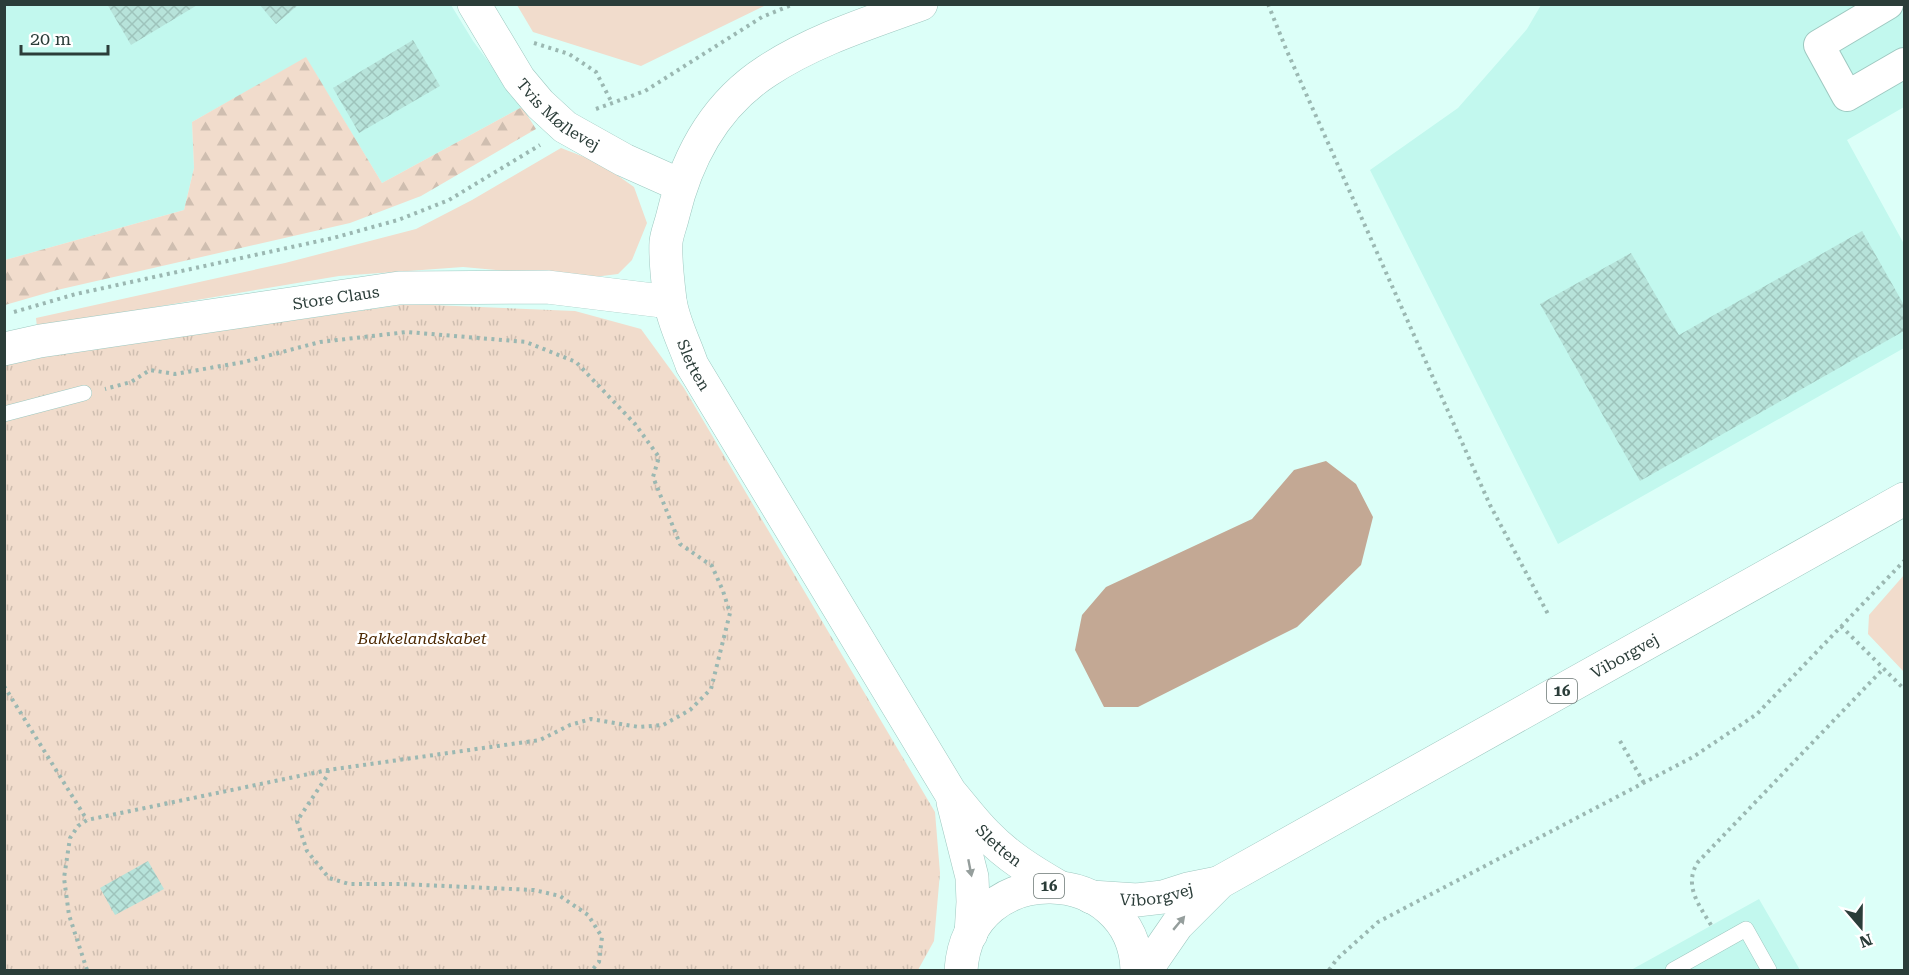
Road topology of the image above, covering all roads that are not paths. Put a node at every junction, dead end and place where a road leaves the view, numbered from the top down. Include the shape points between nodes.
1 (474, 4) edge
2 (921, 4) edge
3 (1888, 4) edge
4 (1905, 63) edge
5 (680, 185) junction
6 (670, 302) junction
7 (4, 349) edge
8 (84, 393) road end
9 (4, 414) edge
10 (1905, 499) edge
11 (950, 792) junction
12 (1220, 882) junction
13 (1059, 887) junction
14 (1091, 897) junction
15 (971, 934) junction
16 (960, 970) edge
17 (1137, 970) edge
18 (1146, 970) edge
19 (1673, 970) edge
20 (1769, 970) edge

1 - 5 street, Tvis Møllevej via 519,79 565,127
2 - 5 street, Sletten via 808,48 767,71 717,115
3 - 4 street via 1819,45 1847,96
5 - 6 street, Sletten via 666,242
6 - 7 street, Store Claus via 547,287 399,288
6 - 11 street, Sletten via 692,365
8 - 9 lane
10 - 12 street, Viborgvej / 16
11 - 13 street, Sletten via 1005,852
11 -> 15 street, Sletten via 972,877
12 - 14 street, Viborgvej / 16 via 1137,900
18 -> 12 street, Viborgvej / 16 via 1177,924
13 - 14 street, 16
13 - 15 street, 16 via 1041,886 1008,896 980,919
14 - 17 street, 16 via 1118,919 1134,950
15 - 16 street, 16
19 - 20 lane via 1746,929

